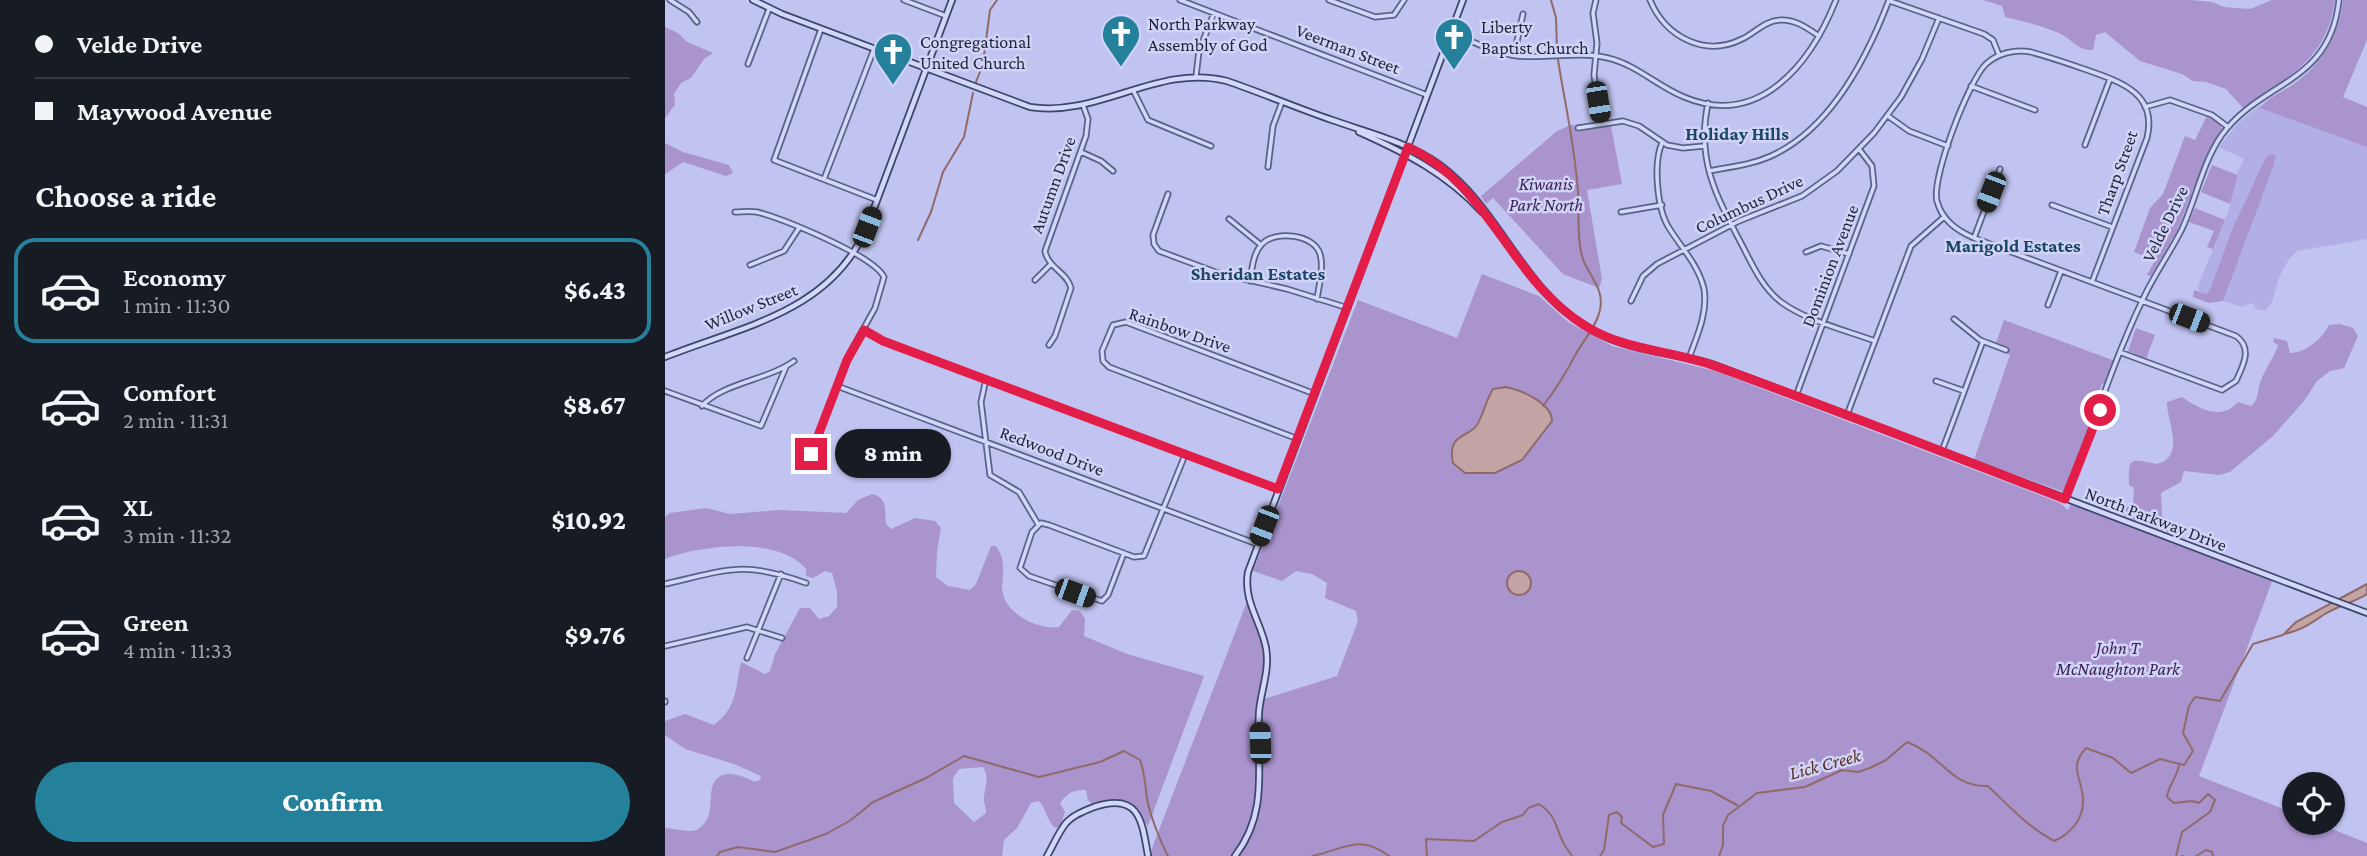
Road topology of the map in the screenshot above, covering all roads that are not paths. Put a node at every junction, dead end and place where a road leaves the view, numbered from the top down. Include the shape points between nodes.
1 (670, 0) edge
2 (753, 0) edge
3 (904, 0) edge
4 (951, 0) edge
5 (1182, 0) edge
6 (1329, 0) edge
7 (1404, 0) edge
8 (1463, 0) edge
9 (1596, 0) edge
10 (1650, 0) edge
11 (1836, 0) edge
12 (1889, 0) edge
13 (2339, 0) edge
14 (769, 9) junction
15 (1214, 13) junction
16 (1523, 14) dead end
17 (946, 16) junction
18 (1392, 16) junction
19 (1939, 18) junction
20 (697, 22) dead end
21 (1394, 22) dead end
22 (821, 29) junction
23 (1451, 33) junction
24 (1819, 36) junction
25 (874, 49) junction
26 (1514, 55) junction
27 (1999, 55) junction
28 (1596, 56) junction
29 (748, 64) dead end
30 (926, 69) junction
31 (1196, 76) junction
32 (2110, 79) junction
33 (1971, 86) junction
34 (1133, 90) junction
35 (1427, 95) junction
36 (1282, 102) junction
37 (1708, 103) junction
38 (1083, 105) junction
39 (2145, 107) junction
40 (2035, 110) dead end
41 (1888, 116) junction
42 (1601, 123) junction
43 (2228, 127) junction
44 (1578, 128) dead end
45 (1413, 133) junction
46 (1662, 143) junction
47 (1394, 145) junction
48 (2085, 145) dead end
49 (1211, 146) dead end
50 (1704, 146) junction
51 (1948, 146) junction
52 (1859, 149) junction
53 (1407, 150) junction
54 (1081, 152) junction
55 (1420, 157) junction
56 (1268, 167) dead end
57 (1400, 168) junction
58 (2000, 169) dead end
59 (1709, 170) junction
60 (1113, 171) dead end
61 (824, 178) junction
62 (1168, 194) dead end
63 (877, 200) junction
64 (1662, 205) junction
65 (2052, 205) dead end
66 (735, 212) dead end
67 (1621, 212) dead end
68 (1944, 217) junction
69 (1229, 219) dead end
70 (1732, 225) junction
71 (799, 228) junction
72 (2113, 228) junction
73 (1974, 238) junction
74 (1261, 245) junction
75 (1685, 249) junction
76 (1806, 252) dead end
77 (853, 254) junction
78 (1849, 254) junction
79 (1051, 264) junction
80 (750, 265) dead end
81 (2061, 271) junction
82 (1035, 280) dead end
83 (1250, 282) junction
84 (2092, 282) junction
85 (1317, 299) junction
86 (1631, 301) dead end
87 (2142, 301) junction
88 (2048, 305) dead end
89 (1347, 308) junction
90 (1954, 319) dead end
91 (1824, 321) junction
92 (864, 330) junction
93 (1875, 341) junction
94 (1983, 341) junction
95 (2250, 343) dead end
96 (1049, 345) dead end
97 (2245, 345) junction
98 (2006, 351) dead end
99 (2122, 353) junction
100 (665, 356) edge
101 (1689, 358) junction
102 (794, 361) dead end
103 (786, 366) junction
104 (986, 379) junction
105 (1936, 381) dead end
106 (837, 386) junction
107 (2102, 386) dead end
108 (2108, 388) junction
109 (665, 391) edge
110 (1964, 391) junction
111 (1315, 394) junction
112 (1796, 396) junction
113 (702, 405) junction
114 (1847, 415) junction
115 (1298, 439) junction
116 (985, 441) junction
117 (1941, 452) junction
118 (811, 454) dead end
119 (1185, 455) junction
120 (1278, 489) junction
121 (2065, 499) junction
122 (1164, 509) junction
123 (1038, 524) junction
124 (1257, 544) junction
125 (1124, 553) junction
126 (781, 574) junction
127 (806, 583) dead end
128 (665, 584) edge
129 (2367, 613) edge
130 (758, 629) junction
131 (782, 638) dead end
132 (665, 646) edge
133 (747, 658) dead end
134 (1047, 856) edge
135 (1148, 856) edge
136 (1235, 856) edge

1 - 20 street
2 - 14 main road, North Parkway Drive
3 - 17 street
4 - 17 main road, Willow Street
5 - 15 street, Veerman Street
6 - 18 street via 1375,17
7 - 18 street
8 - 23 main road
9 - 28 street
10 - 24 street via 1669,30 1700,45 1735,42 1777,20 1793,21
11 - 24 street
12 - 19 street
12 - 59 street via 1855,72 1805,134 1760,160
13 - 43 street, Velde Drive via 2330,35 2311,64
14 - 22 main road, North Parkway Drive
14 - 29 street
15 - 31 street via 1199,51
15 - 35 street, Veerman Street
16 - 26 street
17 - 30 main road, Willow Street
18 - 21 street
19 - 27 street via 1989,37
19 - 41 street, Columbus Drive via 1918,66
22 - 25 main road, North Parkway Drive
22 - 61 street via 774,160
23 - 26 street
23 - 35 main road
24 - 37 street via 1774,89 1739,103
25 - 30 main road, North Parkway Drive
25 - 61 street
26 - 28 street
27 - 32 street via 2031,52
27 - 33 street
28 - 37 street via 1630,65 1680,95
28 - 42 street
30 - 38 main road, North Parkway Drive via 1030,107
30 - 63 main road, Willow Street
31 - 34 main road, North Parkway Drive
31 - 36 main road, North Parkway Drive via 1227,81
32 - 39 street via 2130,88
32 - 48 street
33 - 40 street
33 - 51 street
34 - 38 main road, North Parkway Drive
34 - 49 street via 1148,120
35 - 45 main road
36 - 47 main road, North Parkway Drive
36 - 56 street via 1273,126
37 - 50 street
38 - 54 street, Autumn Drive via 1088,126
39 - 43 street via 2172,101 2212,115
39 - 72 street, Tharp Street via 2148,133
41 - 51 street via 1909,131
41 - 52 street, Columbus Drive
42 - 44 street
42 - 46 street via 1631,123
43 - 87 street, Velde Drive via 2212,153 2182,229
45 - 47 main road
45 - 53 main road
45 - 55 main road
46 - 50 street via 1678,148
46 - 64 street via 1656,164
47 - 53 main road, North Parkway Drive
47 - 57 main road
50 - 59 street
51 - 68 street via 1935,188
52 - 70 street, Columbus Drive via 1811,191
52 - 78 street, Dominion Avenue via 1872,166 1875,183
53 - 55 main road, North Parkway Drive
53 - 57 main road
54 - 60 street
54 - 79 street, Autumn Drive via 1046,244
55 - 57 main road
55 - 101 main road, North Parkway Drive via 1497,229 1544,293 1565,312 1630,346
57 - 89 main road
58 - 73 street
59 - 70 street via 1713,189
61 - 63 street
62 - 83 street via 1153,235 1155,246 1213,272
63 - 77 main road, Willow Street
64 - 67 street
64 - 75 street via 1668,225
65 - 72 street
66 - 71 street via 758,213
68 - 73 street
68 - 93 street via 1911,246
69 - 74 street
70 - 75 street, Columbus Drive
70 - 91 street via 1769,291 1794,310
71 - 77 street
71 - 80 street via 784,251
72 - 84 street, Tharp Street
73 - 81 street
74 - 83 street
74 - 85 street via 1281,236 1314,245 1321,262
75 - 86 street, Columbus Drive via 1649,270
75 - 101 street via 1705,299
76 - 78 street via 1821,246
77 - 92 street via 884,277
77 - 100 main road, Willow Street via 828,284 802,303
78 - 91 street, Dominion Avenue
79 - 82 street
79 - 96 street via 1071,288
81 - 84 street
81 - 88 street
83 - 85 street
84 - 87 street
85 - 89 street
87 - 97 street via 2236,337
87 - 99 street, Velde Drive
89 - 111 main road
90 - 94 street
91 - 93 street
91 - 112 street, Dominion Avenue
92 - 104 street
92 - 106 street
93 - 114 street
94 - 98 street
94 - 110 street
95 - 97 street
97 - 99 street via 2234,383 2219,390
99 - 108 street, Velde Drive
101 - 112 main road, North Parkway Drive
102 - 103 street
103 - 113 street via 715,395
103 - 113 street via 761,426
104 - 116 street via 981,402
104 - 119 street
105 - 110 street
106 - 116 street, Redwood Drive
106 - 118 street
107 - 108 street
108 - 121 street, Velde Drive
109 - 113 street
110 - 117 street
111 - 115 main road
111 - 115 street, Rainbow Drive via 1126,322 1113,325 1102,351 1109,367
112 - 114 main road, North Parkway Drive
114 - 117 main road, North Parkway Drive
115 - 120 main road
116 - 122 street, Redwood Drive
116 - 123 street via 991,477 1019,492
117 - 121 main road, North Parkway Drive
119 - 120 street
119 - 122 street
120 - 124 main road
121 - 129 main road, North Parkway Drive
122 - 124 street, Redwood Drive
122 - 125 street via 1143,557
123 - 125 street
123 - 125 street via 1021,560 1022,571 1098,602 1107,597
124 - 136 main road via 1246,587 1267,654 1259,709 1261,784 1250,827
126 - 127 street
126 - 128 street via 739,568
126 - 130 street
130 - 131 street
130 - 132 street via 743,627
130 - 133 street
134 - 135 main road via 1072,818 1117,802 1129,805 1139,816

